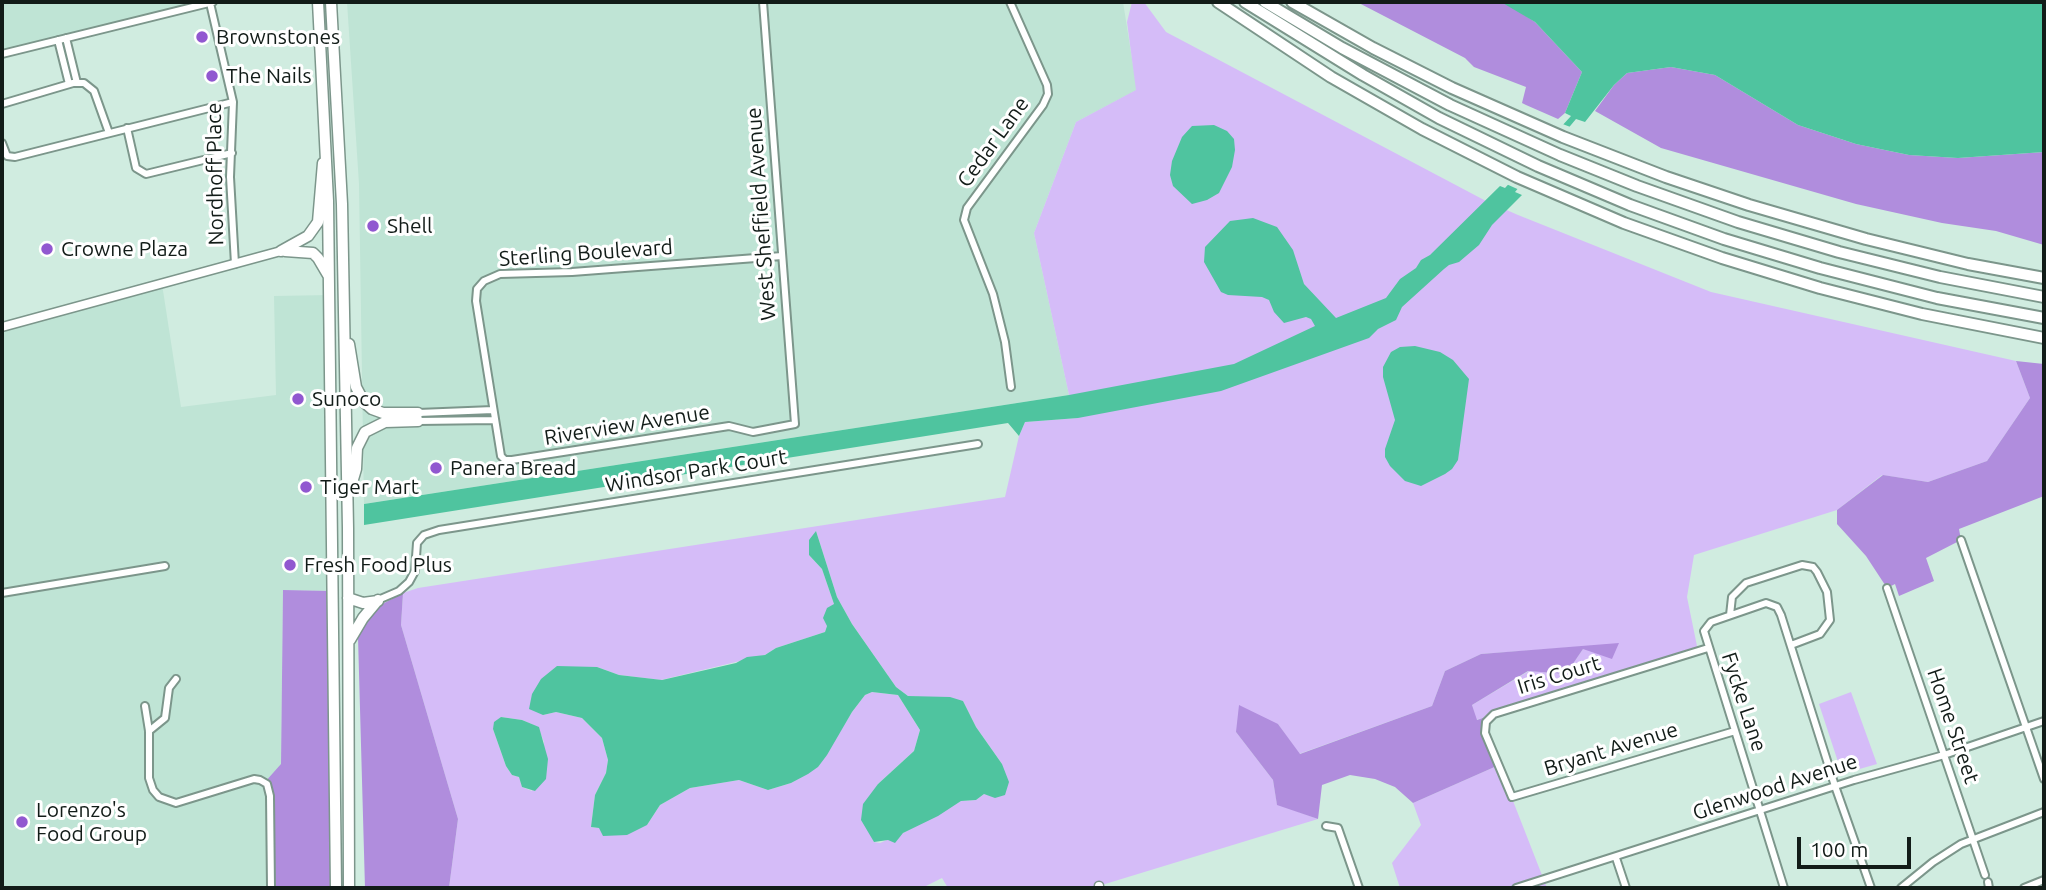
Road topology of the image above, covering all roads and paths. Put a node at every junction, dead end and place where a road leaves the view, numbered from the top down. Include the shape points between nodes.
1 (211, 2) edge
2 (318, 2) edge
3 (331, 2) edge
4 (763, 2) edge
5 (1010, 2) edge
6 (1218, 2) edge
7 (1245, 2) edge
8 (1265, 2) edge
9 (1292, 2) edge
10 (66, 38) junction
11 (58, 40) junction
12 (2, 54) edge
13 (77, 83) junction
14 (69, 85) junction
15 (233, 102) junction
16 (2, 104) edge
17 (127, 128) junction
18 (108, 133) junction
19 (2, 143) edge
20 (327, 146) junction
21 (232, 153) junction
22 (281, 251) junction
23 (782, 256) junction
24 (235, 264) junction
25 (2044, 278) edge
26 (330, 279) junction
27 (2044, 297) edge
28 (2044, 318) edge
29 (344, 320) junction
30 (2, 327) edge
31 (2044, 338) edge
32 (1011, 387) dead end
33 (493, 410) junction
34 (418, 417) junction
35 (495, 420) junction
36 (795, 424) joint
37 (978, 444) dead end
38 (348, 503) junction
39 (1961, 540) dead end
40 (165, 566) dead end
41 (1887, 588) dead end
42 (2, 593) edge
43 (348, 598) junction
44 (378, 600) junction
45 (1730, 615) junction
46 (349, 642) junction
47 (1791, 645) junction
48 (1708, 648) junction
49 (176, 679) dead end
50 (145, 706) dead end
51 (2044, 721) edge
52 (2027, 728) junction
53 (149, 731) junction
54 (1735, 731) junction
55 (1944, 755) junction
56 (2044, 779) edge
57 (1506, 783) joint
58 (1835, 786) junction
59 (1760, 810) junction
60 (2044, 812) edge
61 (1326, 826) dead end
62 (1973, 839) junction
63 (1616, 858) junction
64 (2044, 880) edge
65 (1987, 882) edge
66 (271, 888) edge
67 (336, 888) edge
68 (349, 888) edge
69 (1359, 888) edge
70 (1516, 888) edge
71 (1626, 888) edge
72 (1784, 888) edge
73 (1871, 888) edge
74 (1901, 888) edge
75 (2024, 888) edge

1 - 10 street, Nordhoff Place
1 - 15 street, Nordhoff Place
2 - 20 highway
3 - 29 highway
4 - 23 street, West Sheffield Avenue
5 - 32 street, Cedar Lane via 1048,94 967,208 964,220 993,294
6 - 31 highway via 1351,88 1534,185 1668,239 1798,282 1922,314
7 - 28 highway via 1378,84 1505,150 1661,217 1788,259 1929,296
8 - 27 highway via 1388,73 1518,137 1673,199 1806,243 1940,277
9 - 25 highway via 1404,65 1530,123 1699,188 1816,226
10 - 11 street, Nordhoff Place
10 - 13 street
11 - 12 street, Nordhoff Place
11 - 14 street
13 - 14 street
13 - 18 street via 94,91
14 - 16 street
15 - 17 street
15 - 21 street, Nordhoff Place
17 - 18 street
17 - 21 street via 136,168 146,174
18 - 19 street via 15,157 8,156
20 - 22 highway via 318,222 308,236
20 - 26 highway
21 - 24 street, Nordhoff Place
22 - 24 street
22 - 26 highway via 313,253
23 - 33 street, Sterling Boulevard via 489,278 477,289 476,301
23 - 36 street, West Sheffield Avenue
24 - 30 street
26 - 67 highway
29 - 34 highway via 356,387 364,402 383,413
29 - 38 highway
33 - 34 street
33 - 35 street, Sterling Boulevard
34 - 35 street
34 - 38 highway via 381,423 365,432 357,448
35 - 36 street, Riverview Avenue via 501,455 509,460 730,426 753,432
37 - 44 street, Windsor Park Court via 439,530 417,543 415,571 409,582
38 - 43 highway
39 - 52 street
40 - 42 street
41 - 55 street, Home Street
43 - 44 highway via 363,603
43 - 46 highway
44 - 46 highway
45 - 47 street via 1772,604 1781,615
45 - 47 street via 1732,597 1746,583 1801,565 1813,567 1827,592 1830,620 1820,634
45 - 48 street via 1706,626
46 - 68 highway
47 - 58 street
48 - 54 street, Fycke Lane
48 - 57 street, Iris Court via 1494,714 1486,722 1485,733
49 - 53 street via 169,688 164,718
50 - 53 street
51 - 52 street, Glenwood Avenue
52 - 55 street, Glenwood Avenue
52 - 56 street
53 - 66 street via 150,782 156,794 167,801 180,802 254,779 267,784
54 - 57 street, Bryant Avenue via 1512,797
54 - 59 street, Fycke Lane
55 - 58 street, Glenwood Avenue
55 - 62 street, Home Street
58 - 59 street, Glenwood Avenue
58 - 73 street
59 - 63 street, Glenwood Avenue
59 - 72 street, Fycke Lane
60 - 62 street
61 - 69 street via 1338,828
62 - 65 street, Home Street
62 - 74 street
63 - 70 street, Glenwood Avenue
63 - 71 street
64 - 75 street

